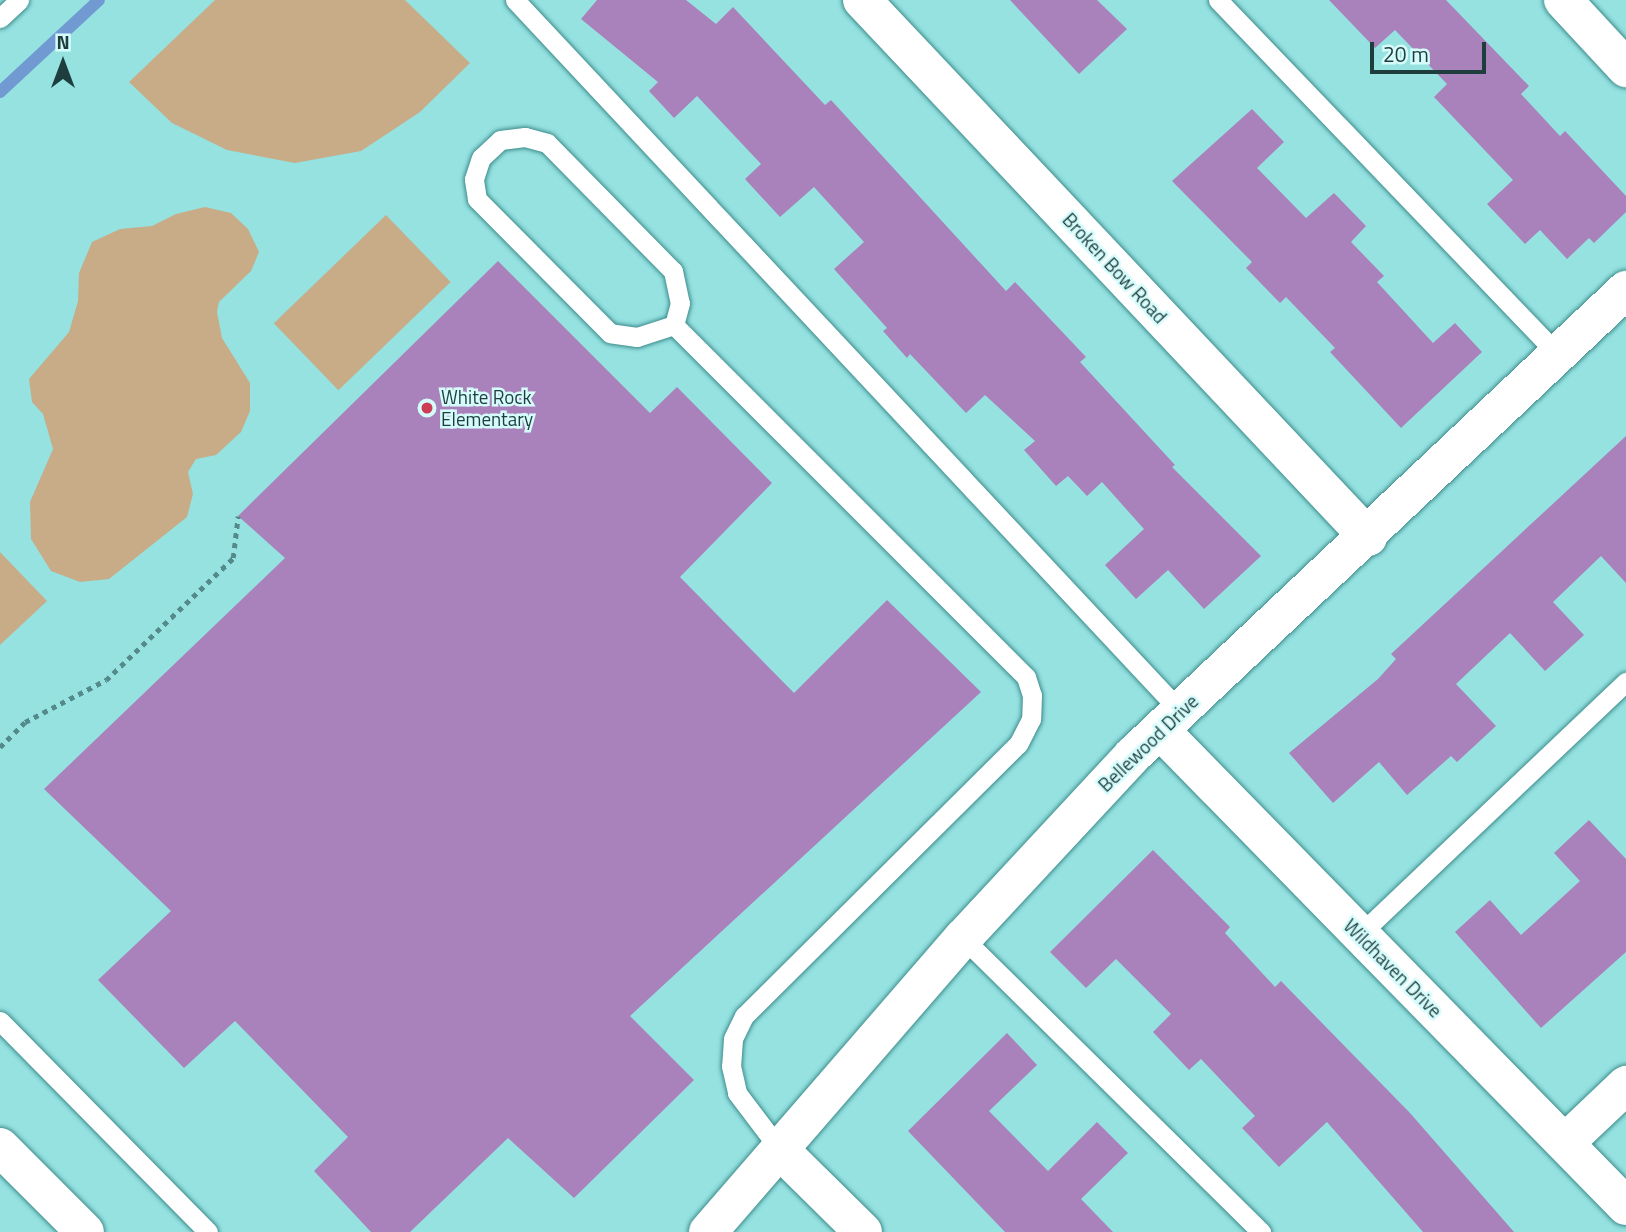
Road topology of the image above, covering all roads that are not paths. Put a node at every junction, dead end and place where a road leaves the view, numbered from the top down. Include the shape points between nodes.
1 (19, 0) edge
2 (515, 0) edge
3 (862, 0) edge
4 (1218, 0) edge
5 (1563, 0) edge
6 (0, 18) edge
7 (1626, 68) edge
8 (1626, 290) edge
9 (674, 326) junction
10 (1559, 356) junction
11 (1368, 537) junction
12 (1626, 682) edge
13 (1170, 721) junction
14 (1359, 935) junction
15 (962, 938) junction
16 (0, 1021) edge
17 (1626, 1085) edge
18 (1566, 1142) junction
19 (0, 1147) edge
20 (780, 1151) junction
21 (1626, 1206) edge
22 (85, 1232) edge
23 (208, 1232) edge
24 (708, 1232) edge
25 (863, 1232) edge
26 (1261, 1232) edge

1 - 6 lane
2 - 13 lane
3 - 11 street, Broken Bow Road
4 - 10 lane
5 - 7 street
8 - 10 street, Bellewood Drive
9 - 9 lane via 680,303 673,271 547,143 525,136 500,140 481,158 474,178 477,199 610,333 637,337
9 - 20 lane via 1026,677 1032,695 1031,719 1018,744 744,1016 733,1038 731,1066 737,1093
10 - 11 street, Bellewood Drive
11 - 13 street, Bellewood Drive
12 - 14 lane
13 - 14 street, Wildhaven Drive
13 - 15 street, Bellewood Drive
14 - 18 street, Wildhaven Drive
15 - 20 street, Bellewood Drive
15 - 26 lane
16 - 23 lane
17 - 18 street
18 - 21 street, Wildhaven Drive
19 - 22 street
20 - 24 street, Bellewood Drive
20 - 25 street

